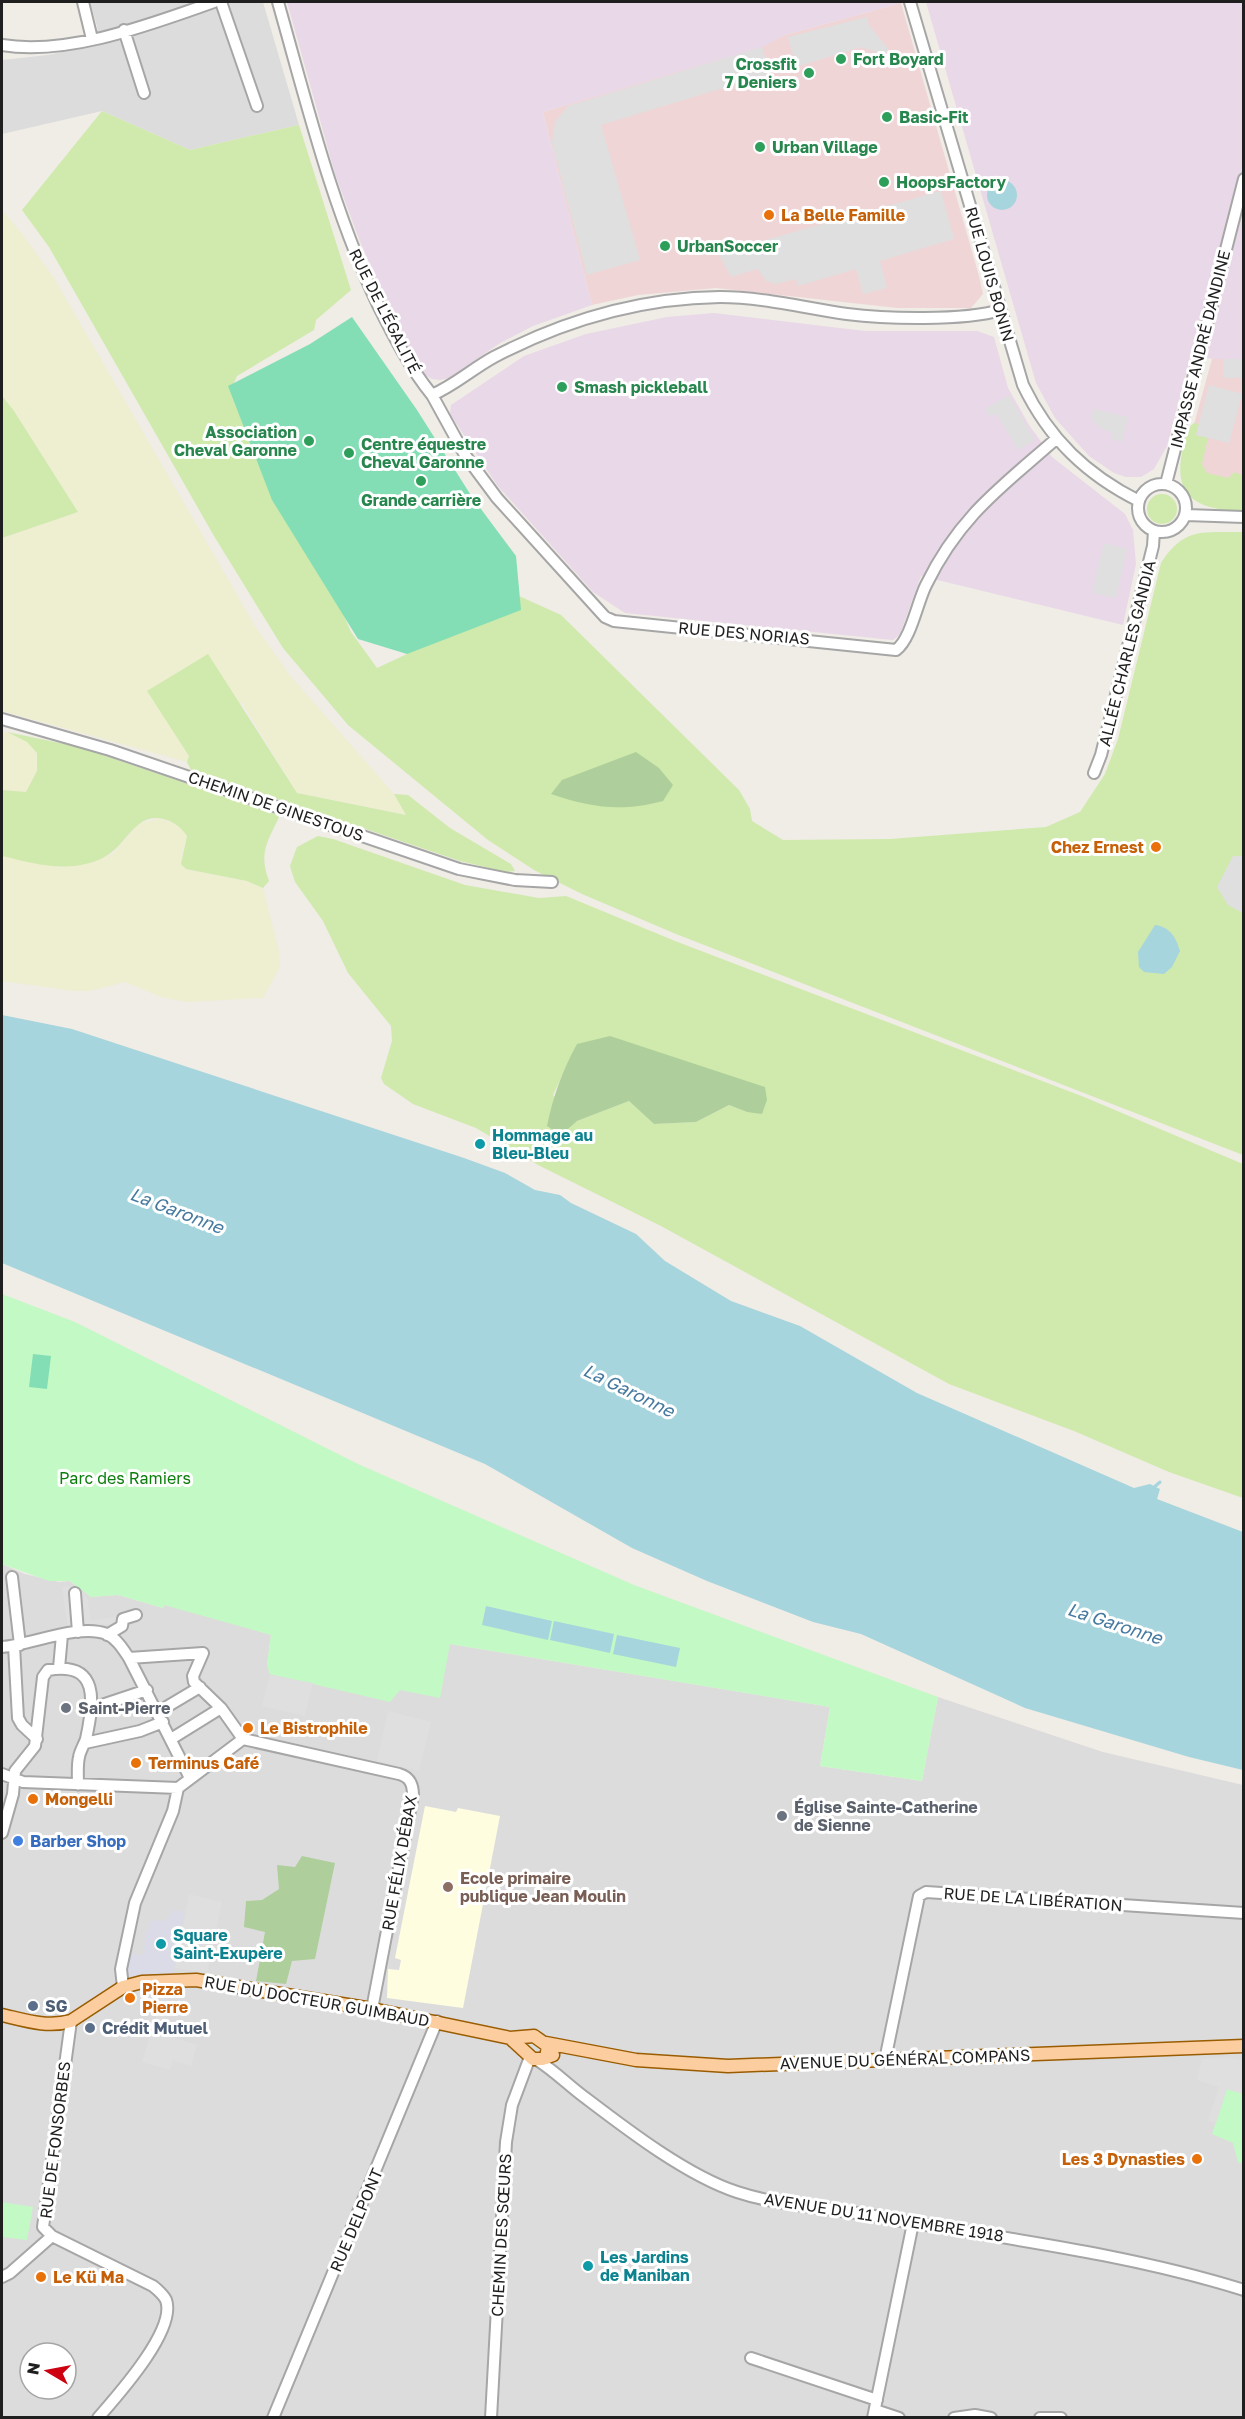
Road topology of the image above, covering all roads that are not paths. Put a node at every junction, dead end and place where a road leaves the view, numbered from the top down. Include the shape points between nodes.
1 (82, 2) edge
2 (214, 2) edge
3 (221, 2) edge
4 (278, 2) edge
5 (910, 2) edge
6 (124, 30) junction
7 (92, 39) junction
8 (2, 45) edge
9 (144, 93) dead end
10 (257, 106) dead end
11 (1244, 179) edge
12 (1001, 310) junction
13 (432, 395) junction
14 (1056, 440) junction
15 (1166, 484) junction
16 (1139, 501) junction
17 (1186, 515) junction
18 (1244, 517) edge
19 (1154, 531) junction
20 (2, 719) edge
21 (1094, 773) dead end
22 (552, 882) dead end
23 (12, 1577) dead end
24 (75, 1593) dead end
25 (136, 1615) dead end
26 (78, 1632) junction
27 (62, 1635) junction
28 (107, 1635) junction
29 (17, 1646) junction
30 (2, 1647) edge
31 (129, 1658) junction
32 (59, 1668) junction
33 (200, 1687) junction
34 (147, 1690) junction
35 (221, 1708) junction
36 (90, 1709) junction
37 (160, 1717) junction
38 (171, 1739) junction
39 (243, 1739) junction
40 (37, 1740) junction
41 (85, 1743) junction
42 (2, 1774) edge
43 (190, 1778) junction
44 (15, 1781) junction
45 (78, 1785) junction
46 (177, 1788) junction
47 (2, 1833) edge
48 (1244, 1913) edge
49 (123, 1987) junction
50 (372, 2009) junction
51 (2, 2015) edge
52 (437, 2021) junction
53 (71, 2022) junction
54 (1244, 2046) edge
55 (539, 2051) junction
56 (885, 2060) junction
57 (913, 2223) junction
58 (52, 2236) junction
59 (2, 2277) edge
60 (1244, 2290) edge
61 (751, 2358) dead end
62 (875, 2409) edge
63 (98, 2418) edge
64 (273, 2418) edge
65 (491, 2418) edge
66 (899, 2418) edge
67 (954, 2418) edge
68 (991, 2418) edge
69 (1040, 2418) edge
70 (1061, 2418) edge

1 - 7 street
2 - 6 street
3 - 10 street
4 - 13 street, RUE DE L'ÉGALITÉ via 345,230 391,332
5 - 12 street, RUE LOUIS BONIN
6 - 7 street
6 - 9 street
7 - 8 street via 36,48
11 - 15 street, IMPASSE ANDRÉ DANDINE
12 - 13 street via 955,317 849,314 722,297 634,305 563,325 523,342
12 - 14 street, RUE LOUIS BONIN via 1023,385 1035,411
13 - 14 street, RUE DES NORIAS via 465,455 497,498 605,616 614,621 896,650 905,644 923,591 954,536 1001,484
14 - 16 street, RUE LOUIS BONIN via 1096,477
15 - 16 street via 1149,488
15 - 17 street via 1181,494
16 - 19 street via 1141,519
17 - 18 street
17 - 19 street via 1172,531
19 - 21 street, ALLÉE CHARLES GANDIA via 1138,608
20 - 22 street, CHEMIN DE GINESTOUS via 110,750 459,869 515,880
23 - 29 street
24 - 26 street
25 - 28 street via 123,1619 122,1626
26 - 27 street
26 - 28 street
27 - 29 street
27 - 32 street
28 - 31 street
29 - 30 street
29 - 40 street via 18,1718
31 - 33 street via 203,1653 193,1676
31 - 34 street
32 - 36 street via 84,1674 90,1691
32 - 40 street via 48,1670 43,1677
33 - 35 street
33 - 37 street
34 - 36 street
34 - 37 street
35 - 38 street
35 - 39 street
36 - 41 street
37 - 38 street
37 - 41 street via 140,1731
38 - 43 street
39 - 43 street
39 - 50 street, RUE FÉLIX DÉBAX via 399,1774 412,1784
40 - 44 street via 15,1771
41 - 45 street via 79,1757
42 - 44 street
43 - 46 street
44 - 45 street
44 - 47 street
45 - 46 street
46 - 49 street via 173,1811 135,1903 121,1969
48 - 56 street, RUE DE LA LIBÉRATION via 926,1892 919,1896
49 - 50 main road, RUE DU DOCTEUR GUIMBAUD via 158,1981 208,1980
49 - 53 main road
50 - 52 main road, RUE DU DOCTEUR GUIMBAUD
51 - 53 main road via 51,2025
52 - 55 main road, RUE DU DOCTEUR GUIMBAUD via 510,2038
52 - 64 street, RUE DELPONT
53 - 58 street, RUE DE FONSORBES via 43,2227
54 - 56 main road, AVENUE DU GÉNÉRAL COMPANS
55 - 56 main road, AVENUE DU GÉNÉRAL COMPANS via 568,2049 694,2066
55 - 57 street, AVENUE DU 11 NOVEMBRE 1918 via 556,2073 587,2100 701,2177 737,2192 772,2200
55 - 65 street, CHEMIN DES SŒURS via 512,2105 506,2142
57 - 60 street, AVENUE DU 11 NOVEMBRE 1918 via 1078,2248 1175,2269
57 - 62 street
58 - 59 street
58 - 63 street, RUE DE FONSORBES via 153,2286 166,2300 165,2317 153,2347
61 - 62 street
62 - 66 street
67 - 68 street
69 - 70 street

